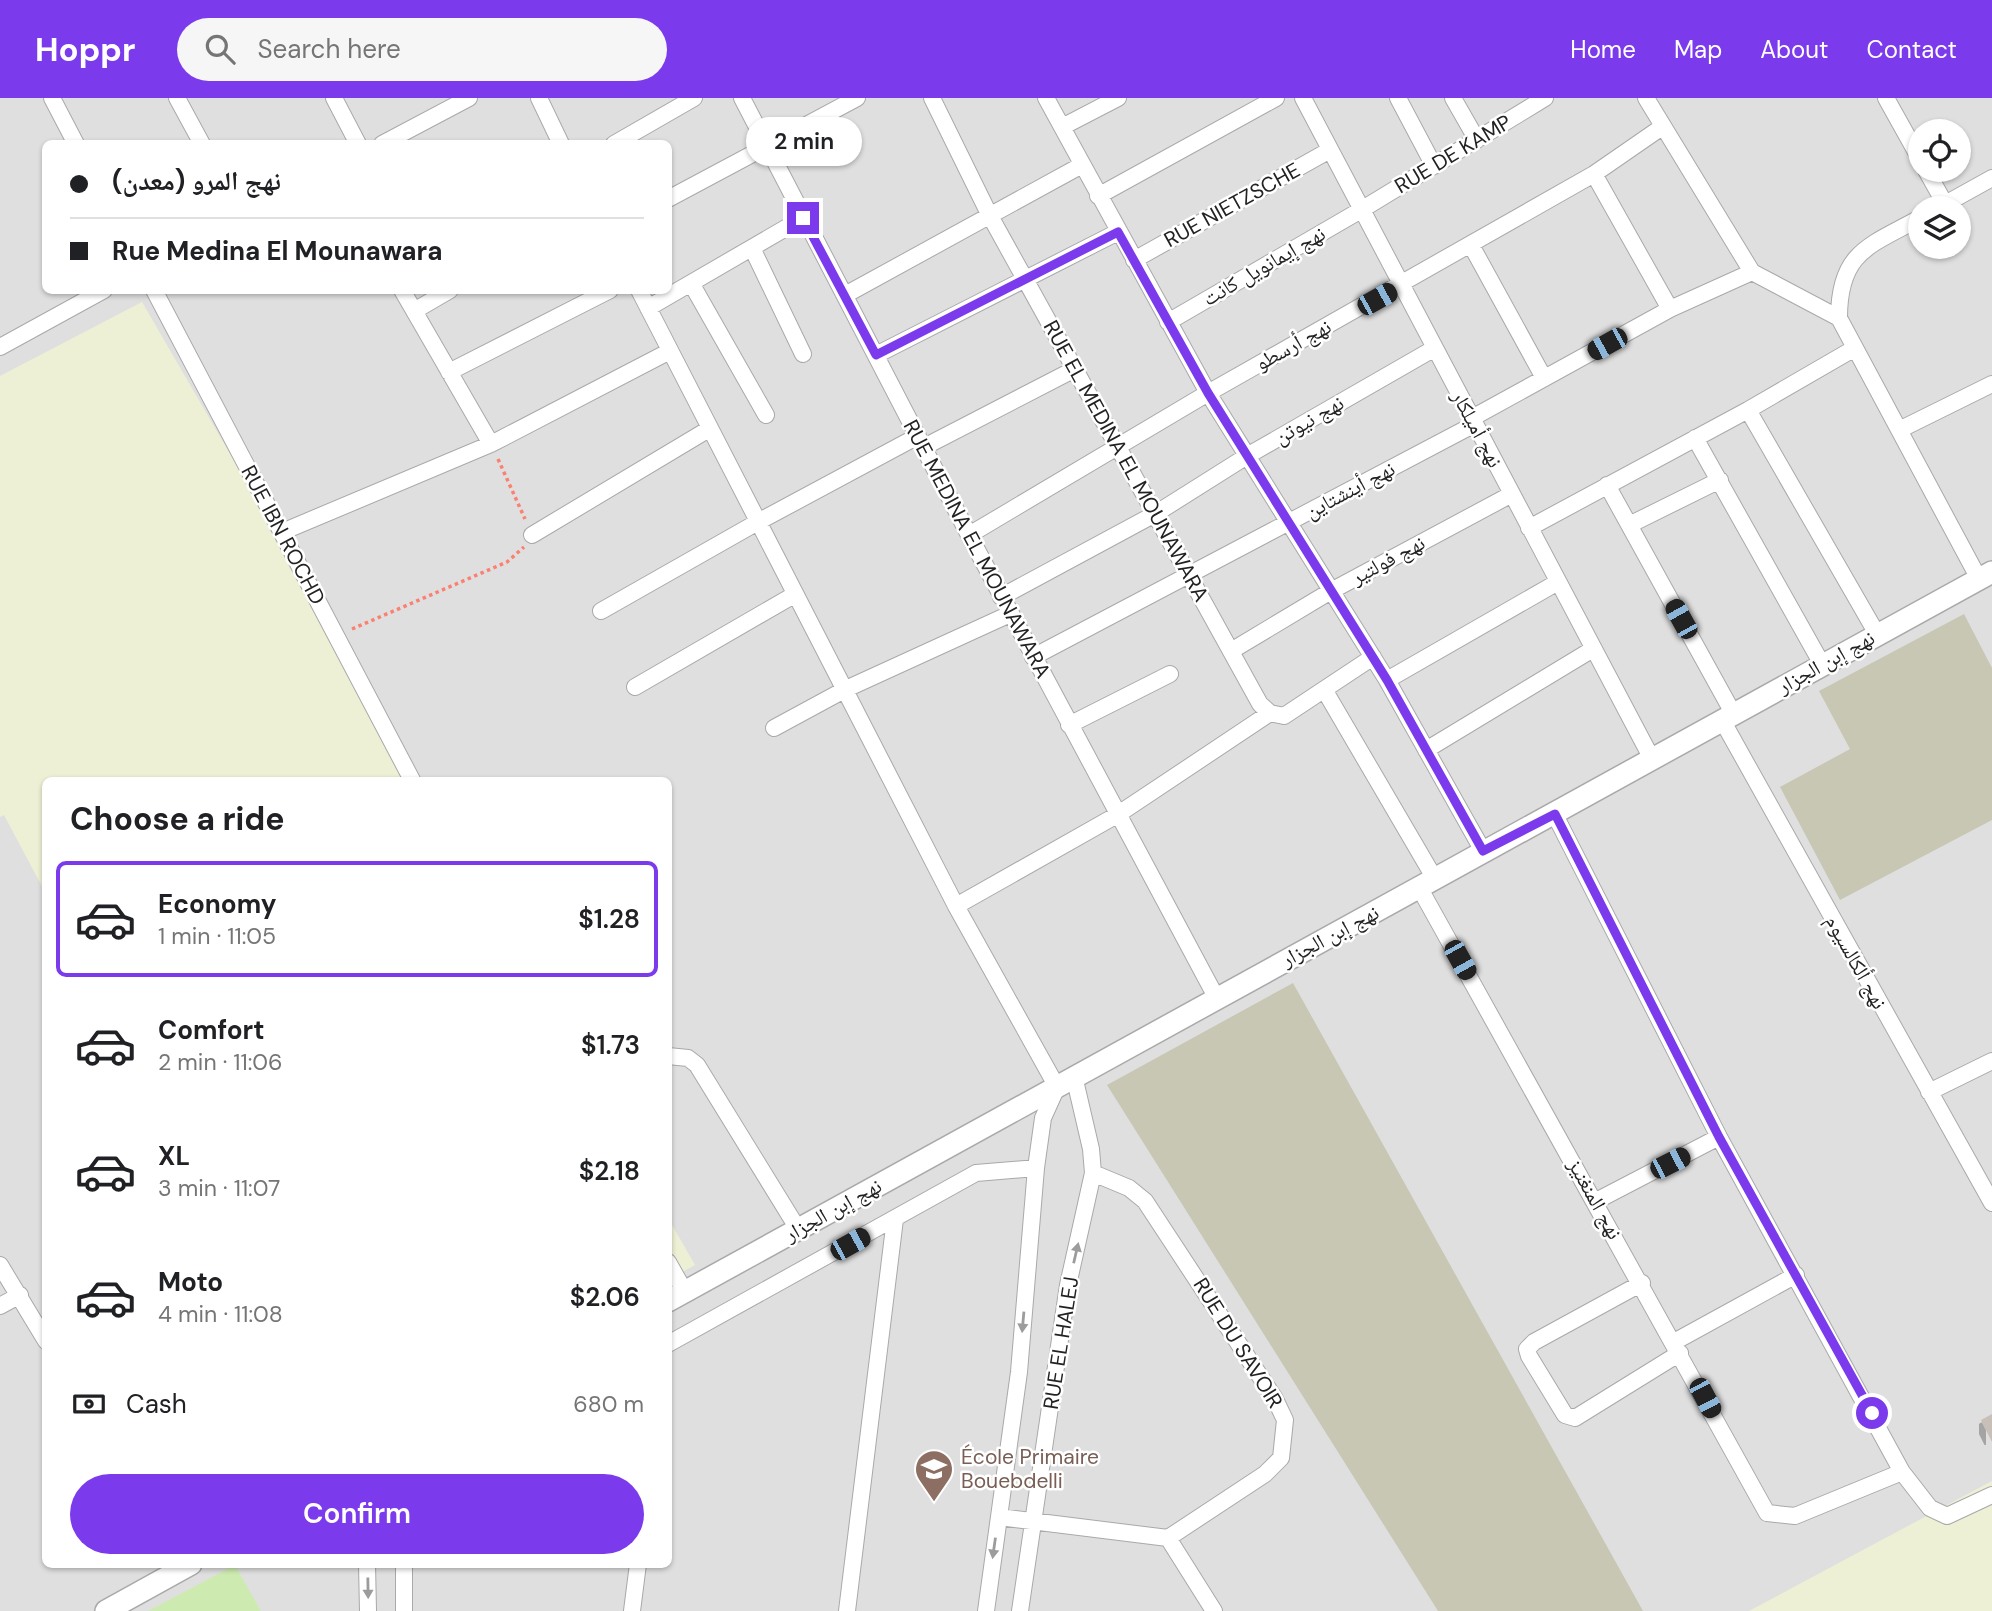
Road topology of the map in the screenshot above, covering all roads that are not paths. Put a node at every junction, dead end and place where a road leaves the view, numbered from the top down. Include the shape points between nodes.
1 (52, 98) edge
2 (177, 98) edge
3 (334, 98) edge
4 (469, 98) edge
5 (539, 98) edge
6 (694, 98) edge
7 (742, 98) edge
8 (857, 98) edge
9 (932, 98) edge
10 (1046, 98) edge
11 (1118, 98) edge
12 (1276, 98) edge
13 (1303, 98) edge
14 (1398, 98) edge
15 (1454, 98) edge
16 (1544, 98) edge
17 (1646, 98) edge
18 (1886, 98) edge
19 (1062, 127) junction
20 (1662, 127) junction
21 (1908, 137) edge
22 (74, 140) edge
23 (200, 140) edge
24 (356, 140) edge
25 (390, 140) edge
26 (559, 140) edge
27 (621, 140) edge
28 (1476, 141) junction
29 (765, 145) junction
30 (1330, 150) junction
31 (1082, 166) junction
32 (1434, 166) junction
33 (1594, 174) junction
34 (1992, 178) edge
35 (1098, 196) junction
36 (1959, 196) edge
37 (672, 198) edge
38 (1361, 210) junction
39 (989, 214) junction
40 (803, 218) junction
41 (1908, 225) edge
42 (1118, 232) junction
43 (1471, 245) junction
44 (752, 248) junction
45 (1134, 260) junction
46 (1752, 272) junction
47 (1024, 278) junction
48 (691, 283) junction
49 (1401, 285) junction
50 (97, 294) edge
51 (156, 294) edge
52 (404, 294) edge
53 (443, 294) edge
54 (602, 294) edge
55 (641, 294) edge
56 (845, 295) junction
57 (648, 308) junction
58 (1670, 309) junction
59 (414, 311) junction
60 (1839, 318) junction
61 (1168, 322) junction
62 (0, 346) edge
63 (1434, 348) junction
64 (1855, 348) junction
65 (670, 351) junction
66 (803, 354) dead end
67 (876, 355) junction
68 (1074, 369) junction
69 (449, 372) junction
70 (1544, 378) junction
71 (1992, 384) edge
72 (1208, 393) junction
73 (1748, 410) junction
74 (766, 415) dead end
75 (1473, 421) junction
76 (709, 429) junction
77 (1899, 430) junction
78 (1695, 438) junction
79 (921, 442) junction
80 (491, 444) junction
81 (1118, 448) junction
82 (1247, 456) junction
83 (1720, 480) junction
84 (1607, 485) junction
85 (1512, 494) junction
86 (1155, 514) junction
87 (756, 523) junction
88 (1287, 523) junction
89 (1629, 525) junction
90 (1529, 528) junction
91 (282, 532) junction
92 (532, 535) road end
93 (969, 535) junction
94 (1985, 575) edge
95 (1189, 577) junction
96 (1558, 582) junction
97 (1331, 591) junction
98 (794, 594) junction
99 (1001, 597) junction
100 (601, 611) dead end
101 (1010, 614) junction
102 (1877, 634) junction
103 (1593, 649) junction
104 (1231, 652) junction
105 (1033, 657) junction
106 (1373, 657) junction
107 (1822, 666) junction
108 (1170, 674) dead end
109 (1387, 680) junction
110 (635, 687) dead end
111 (846, 689) junction
112 (1325, 691) junction
113 (1270, 713) junction
114 (1727, 717) junction
115 (1069, 725) junction
116 (774, 728) dead end
117 (1426, 750) junction
118 (1651, 760) junction
119 (410, 777) edge
120 (1555, 814) junction
121 (1117, 815) junction
122 (1483, 851) junction
123 (1427, 883) junction
124 (956, 906) junction
125 (1216, 997) junction
126 (672, 1056) edge
127 (1992, 1061) edge
128 (1065, 1082) junction
129 (1929, 1092) junction
130 (1719, 1137) junction
131 (1036, 1168) junction
132 (1093, 1174) junction
133 (1597, 1201) junction
134 (1992, 1203) edge
135 (895, 1219) junction
136 (798, 1229) junction
137 (0, 1265) edge
138 (1796, 1275) junction
139 (672, 1278) edge
140 (1642, 1283) junction
141 (20, 1295) junction
142 (677, 1297) edge
143 (0, 1306) edge
144 (42, 1334) edge
145 (672, 1342) edge
146 (1677, 1347) junction
147 (1902, 1472) junction
148 (1992, 1495) edge
149 (999, 1517) junction
150 (1033, 1524) junction
151 (1168, 1538) junction
152 (178, 1568) edge
153 (367, 1568) edge
154 (404, 1568) edge
155 (637, 1568) edge
156 (106, 1611) edge
157 (368, 1611) edge
158 (404, 1611) edge
159 (632, 1611) edge
160 (847, 1611) edge
161 (986, 1611) edge
162 (1020, 1611) edge
163 (1214, 1611) edge

1 - 22 street
2 - 23 street
3 - 24 street
4 - 25 street
5 - 26 street
6 - 27 street
7 - 29 street, RUE MEDINA EL MOUNAWARA
8 - 29 street
9 - 39 street, RUE EL MEDINA EL MOUNAWARA
10 - 19 street
11 - 19 street
12 - 35 street
13 - 30 street, نهج أميلكار
14 - 32 street
15 - 28 street
16 - 28 street, RUE DE KAMP
17 - 20 street
18 - 21 street
19 - 31 street
20 - 33 street, نهج أرسطو
20 - 46 street
28 - 32 street, RUE DE KAMP
29 - 37 street
29 - 40 street, RUE MEDINA EL MOUNAWARA
30 - 38 street, نهج أميلكار
30 - 45 street, RUE NIETZSCHE
31 - 35 street
31 - 39 street
32 - 38 street, RUE DE KAMP
33 - 43 street, نهج أرسطو
33 - 58 street
34 - 36 street
35 - 42 street
38 - 49 street, نهج أميلكار
38 - 61 street, نهج إيمانويل كانت
39 - 47 street, RUE EL MEDINA EL MOUNAWARA
39 - 56 street
40 - 44 street
40 - 56 street, RUE MEDINA EL MOUNAWARA
41 - 60 street via 1863,249 1844,273
42 - 45 street
42 - 47 street
43 - 49 street, نهج أرسطو
43 - 70 street
44 - 48 street
44 - 66 street
45 - 61 street
46 - 58 street, نهج أينشتاين
46 - 60 street
47 - 67 street
47 - 68 street, RUE EL MEDINA EL MOUNAWARA
48 - 57 street
48 - 74 street
49 - 63 street, نهج أميلكار
49 - 72 street, نهج أرسطو
50 - 62 street
51 - 91 street, RUE IBN ROCHD
52 - 59 street
53 - 59 street
54 - 69 street
55 - 57 street
56 - 67 street, RUE MEDINA EL MOUNAWARA
57 - 65 street
58 - 70 street, نهج أينشتاين
59 - 69 street
60 - 64 street
61 - 72 street
63 - 75 street, نهج أميلكار
63 - 82 street, نهج نيوتن
64 - 73 street
64 - 77 street
65 - 76 street
65 - 80 street
67 - 79 street, RUE MEDINA EL MOUNAWARA
68 - 79 street
68 - 81 street, RUE EL MEDINA EL MOUNAWARA
69 - 80 street
70 - 75 street, نهج أينشتاين
71 - 77 street
72 - 81 street, نهج أرسطو
72 - 82 street
73 - 78 street
73 - 102 street
75 - 85 street, نهج أميلكار
75 - 88 street, نهج أينشتاين
76 - 87 street
76 - 92 street
77 - 94 street
78 - 83 street
78 - 84 street
79 - 87 street
79 - 93 street, RUE MEDINA EL MOUNAWARA
80 - 91 street
81 - 86 street, RUE EL MEDINA EL MOUNAWARA
81 - 93 street, نهج أرسطو
82 - 86 street, نهج نيوتن
82 - 88 street
83 - 89 street
83 - 107 street
84 - 89 street, نهج ألكالسيوم
84 - 90 street
85 - 90 street, نهج أميلكار
85 - 97 street, نهج فولتير
86 - 95 street, RUE EL MEDINA EL MOUNAWARA
86 - 99 street, نهج نيوتن
87 - 98 street
87 - 100 street
88 - 95 street, نهج أينشتاين
88 - 97 street
89 - 114 street, نهج ألكالسيوم
90 - 96 street, نهج أميلكار
91 - 119 street, RUE IBN ROCHD
93 - 99 street, RUE MEDINA EL MOUNAWARA
94 - 102 street, نهج إبن الجزار
95 - 104 street, RUE EL MEDINA EL MOUNAWARA
95 - 105 street, نهج أينشتاين
96 - 103 street, نهج أميلكار
96 - 109 street
97 - 104 street, نهج فولتير
97 - 106 street
98 - 110 street
98 - 111 street
99 - 101 street, RUE MEDINA EL MOUNAWARA
101 - 105 street, RUE MEDINA EL MOUNAWARA
101 - 111 street
102 - 107 street, نهج إبن الجزار
103 - 117 street
103 - 118 street, نهج أميلكار
104 - 113 street, RUE EL MEDINA EL MOUNAWARA via 1260,704
105 - 115 street, RUE MEDINA EL MOUNAWARA
106 - 109 street
106 - 112 street
107 - 114 street, نهج إبن الجزار
108 - 115 street
109 - 117 street
111 - 116 street
111 - 124 street
112 - 113 street via 1284,716
112 - 123 street, نهج المنغنيز
113 - 121 street
114 - 118 street, نهج إبن الجزار
114 - 129 street, نهج ألكالسيوم
115 - 121 street, RUE MEDINA EL MOUNAWARA
117 - 122 street
118 - 120 street, نهج إبن الجزار
120 - 122 street, نهج إبن الجزار
120 - 130 street
121 - 124 street
121 - 125 street, RUE MEDINA EL MOUNAWARA
122 - 123 street, نهج إبن الجزار
123 - 125 street, نهج إبن الجزار
123 - 133 street, نهج المنغنيز
124 - 128 street
125 - 128 street, نهج إبن الجزار
126 - 136 street via 688,1058 697,1065
127 - 129 street
128 - 131 street, RUE EL HALEJ via 1043,1118
128 - 132 street, RUE EL HALEJ via 1091,1149
128 - 136 street, نهج إبن الجزار
129 - 134 street, نهج ألكالسيوم
130 - 133 street
130 - 138 street
131 - 135 street via 976,1173
131 -> 149 street, RUE EL HALEJ via 1019,1371
150 -> 132 street, RUE EL HALEJ via 1068,1285
132 - 151 street, RUE DU SAVOIR via 1129,1188 1160,1221 1285,1420 1281,1458 1265,1474
133 - 140 street, نهج المنغنيز
135 - 145 street
135 - 160 street
136 - 142 street, نهج إبن الجزار
137 - 141 street
138 - 146 street
138 - 147 street
139 - 142 street
140 - 146 street, نهج المنغنيز
140 - 146 street via 1534,1342 1527,1349 1529,1356 1565,1415 1575,1419
141 - 143 street
141 - 144 street
146 - 147 street, نهج المنغنيز via 1768,1513 1795,1516
147 - 148 street via 1930,1508 1947,1516
149 - 150 street
149 -> 161 street, RUE EL HALEJ
150 - 151 street
150 - 162 street, RUE EL HALEJ
151 - 163 street
152 - 156 street
153 -> 157 street
154 - 158 street
155 - 159 street

